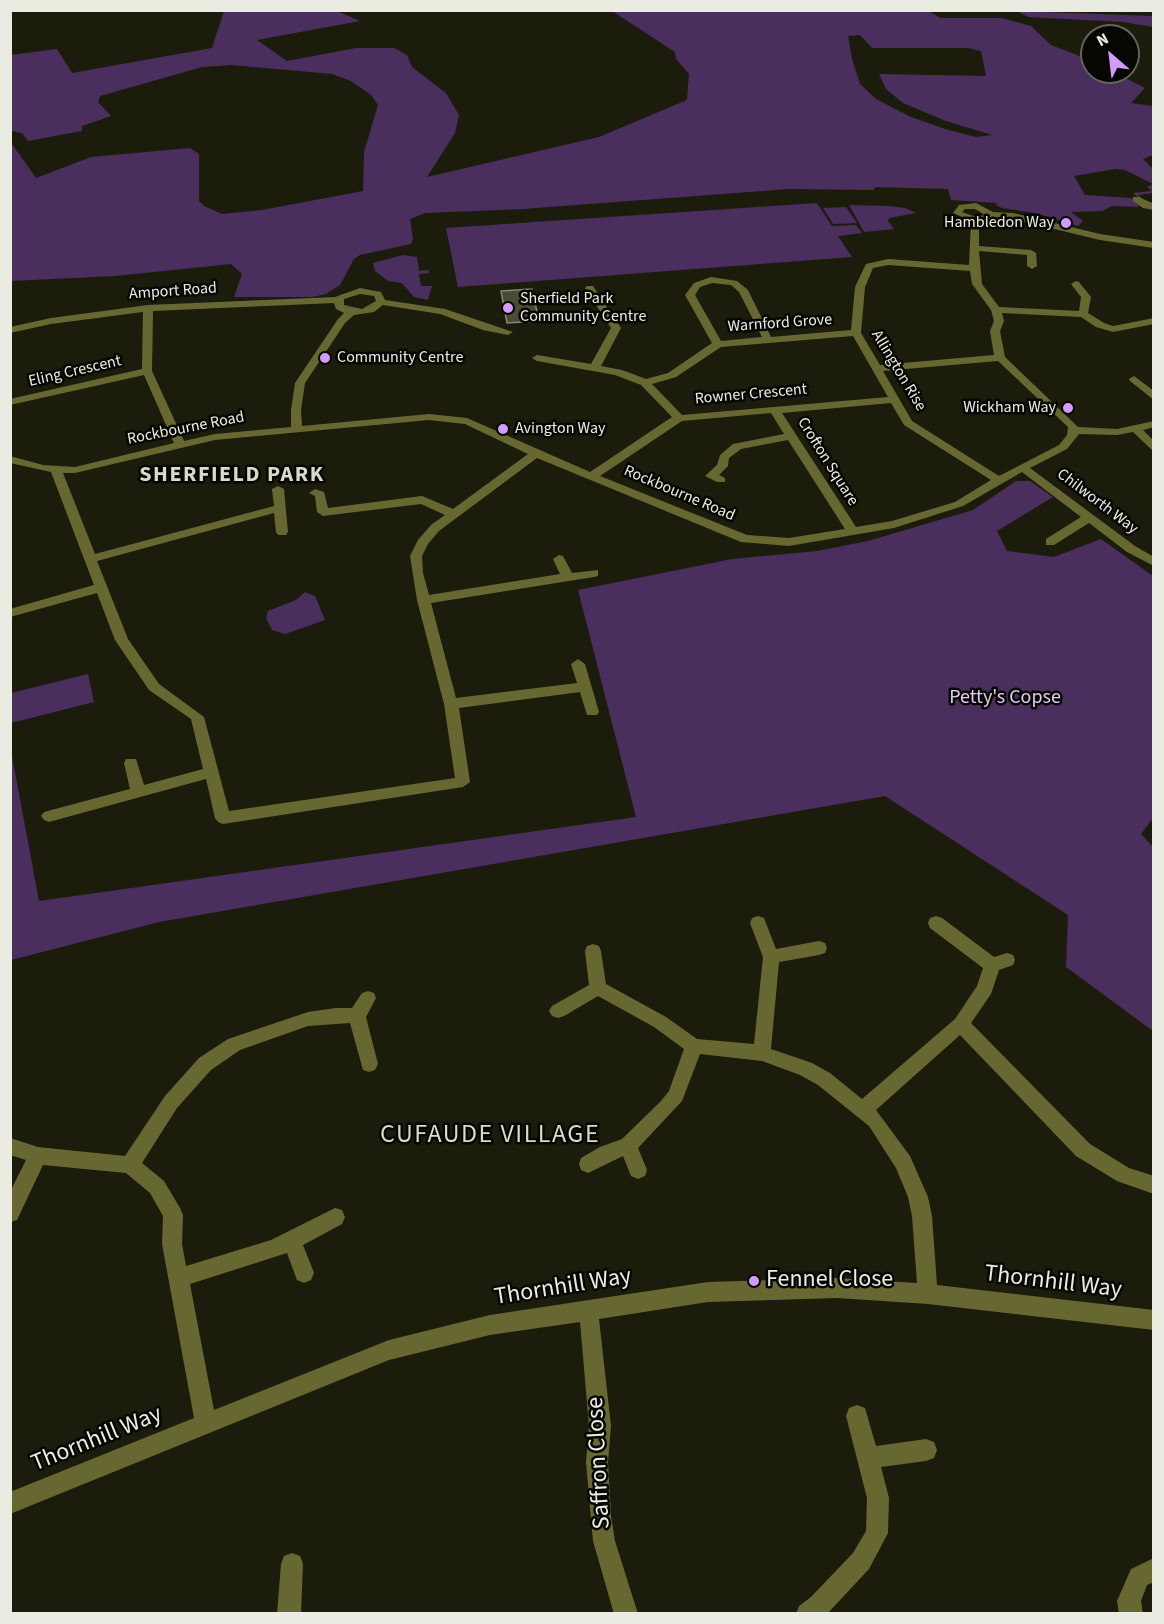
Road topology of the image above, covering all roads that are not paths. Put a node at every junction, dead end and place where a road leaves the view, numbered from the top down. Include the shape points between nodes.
1 (1136, 199) dead end
2 (1154, 207) edge
3 (991, 214) junction
4 (975, 220) junction
5 (1154, 245) edge
6 (974, 248) junction
7 (1032, 266) dead end
8 (974, 268) junction
9 (1076, 284) dead end
10 (590, 288) dead end
11 (338, 300) junction
12 (381, 302) junction
13 (148, 308) junction
14 (996, 310) junction
15 (351, 312) junction
16 (1083, 314) junction
17 (1154, 321) edge
18 (10, 330) edge
19 (507, 332) dead end
20 (856, 333) junction
21 (768, 340) junction
22 (718, 344) junction
23 (537, 358) dead end
24 (1000, 358) junction
25 (595, 367) junction
26 (878, 368) junction
27 (147, 371) junction
28 (1134, 379) dead end
29 (645, 382) junction
30 (1154, 397) edge
31 (893, 400) junction
32 (10, 402) edge
33 (774, 409) junction
34 (679, 418) junction
35 (1154, 424) edge
36 (1136, 428) junction
37 (297, 429) junction
38 (1073, 430) junction
39 (791, 436) junction
40 (180, 445) junction
41 (1154, 449) edge
42 (536, 454) junction
43 (10, 459) edge
44 (1022, 467) junction
45 (56, 470) junction
46 (593, 476) junction
47 (721, 480) dead end
48 (998, 480) junction
49 (278, 489) dead end
50 (315, 493) dead end
51 (279, 508) junction
52 (453, 514) junction
53 (1090, 517) junction
54 (282, 532) dead end
55 (853, 532) junction
56 (1050, 542) dead end
57 (90, 559) junction
58 (560, 559) dead end
59 (1154, 562) edge
60 (594, 573) dead end
61 (568, 577) junction
62 (100, 588) junction
63 (423, 600) junction
64 (10, 613) edge
65 (578, 664) dead end
66 (585, 687) junction
67 (451, 704) junction
68 (592, 712) dead end
69 (131, 763) dead end
70 (210, 773) junction
71 (138, 792) junction
72 (49, 816) dead end
73 (758, 922) dead end
74 (936, 923) dead end
75 (819, 948) dead end
76 (593, 951) dead end
77 (771, 957) junction
78 (598, 988) junction
79 (368, 998) dead end
80 (558, 1011) dead end
81 (357, 1016) junction
82 (961, 1024) junction
83 (694, 1046) junction
84 (762, 1053) junction
85 (369, 1064) dead end
86 (864, 1109) junction
87 (10, 1146) edge
88 (627, 1146) junction
89 (38, 1156) junction
90 (588, 1164) dead end
91 (129, 1165) junction
92 (638, 1170) dead end
93 (1154, 1185) edge
94 (10, 1213) edge
95 (335, 1217) dead end
96 (292, 1242) junction
97 (304, 1273) dead end
98 (178, 1278) junction
99 (928, 1294) junction
100 (587, 1310) junction
101 (1154, 1320) edge
102 (857, 1416) dead end
103 (206, 1424) junction
104 (926, 1450) dead end
105 (868, 1458) junction
106 (10, 1503) edge
107 (292, 1564) dead end
108 (1154, 1569) edge
109 (289, 1614) edge
110 (626, 1614) edge
111 (807, 1614) edge
112 (1131, 1614) edge

1 - 2 street
3 - 4 street via 984,220
3 - 4 street via 976,206 958,209 959,216
3 - 5 street
4 - 6 street
6 - 7 street via 1031,253
6 - 8 street
8 - 14 street via 977,284
8 - 20 street, Allington Rise via 888,262 869,266 860,287
9 - 16 street via 1086,297
10 - 25 street via 616,328
11 - 12 street, Amport Road via 345,294 366,291 378,294
11 - 13 street, Amport Road
11 - 15 street via 339,307
12 - 15 street via 371,310
12 - 19 street via 442,311
13 - 18 street, Amport Road
13 - 27 street
14 - 16 street
14 - 24 street
15 - 37 street via 300,383
16 - 17 street via 1113,328
20 - 21 street, Warnford Grove
20 - 26 street, Allington Rise
21 - 22 street, Warnford Grove
21 - 22 street via 743,290 734,283 716,280 697,285 690,295
22 - 29 street, Warnford Grove via 672,375
23 - 25 street
24 - 26 street
24 - 38 street
25 - 29 street
26 - 31 street, Allington Rise
27 - 32 street, Eling Crescent
27 - 40 street
28 - 30 street
29 - 34 street
31 - 33 street, Rowner Crescent
31 - 48 street, Allington Rise via 908,423
33 - 34 street, Rowner Crescent
33 - 39 street, Crofton Square
34 - 46 street, Rowner Crescent
35 - 36 street
36 - 38 street via 1098,433
36 - 41 street
37 - 40 street, Rockbourne Road via 215,437
37 - 42 street, Rockbourne Road via 429,417 467,421
38 - 44 street, Rockbourne Road via 1063,447
39 - 47 street via 737,446 711,476
39 - 55 street, Crofton Square
40 - 45 street, Rockbourne Road via 75,470
42 - 46 street, Rockbourne Road
42 - 52 street
43 - 45 street, Rockbourne Road
44 - 48 street, Rockbourne Road
44 - 53 street, Chilworth Way
45 - 57 street
46 - 55 street, Rockbourne Road via 745,539 789,542
48 - 55 street, Rockbourne Road via 959,504
49 - 51 street
50 - 52 street via 320,495 322,512 422,500
51 - 54 street
51 - 57 street
52 - 63 street via 435,528 416,556
53 - 56 street
53 - 59 street, Chilworth Way
57 - 62 street
58 - 61 street
60 - 61 street
61 - 63 street
62 - 64 street
62 - 70 street via 122,640 140,670 154,687 196,717
63 - 67 street
65 - 66 street
66 - 67 street
66 - 68 street
67 - 70 street via 464,782 223,818
69 - 71 street
70 - 71 street
71 - 72 street
73 - 77 street
74 - 82 street via 1000,963
75 - 77 street
76 - 78 street
77 - 84 street
78 - 80 street
78 - 83 street
79 - 81 street
81 - 85 street
81 - 91 street via 308,1019 234,1044 205,1064 171,1102
82 - 86 street
82 - 93 street via 1083,1149 1124,1175
83 - 84 street
83 - 88 street via 676,1095
84 - 86 street via 824,1079
86 - 99 street via 891,1142 918,1197
87 - 89 street
88 - 90 street
88 - 92 street
89 - 91 street
89 - 94 street
91 - 98 street via 157,1187 173,1215 172,1244
95 - 96 street
96 - 97 street
96 - 98 street
98 - 103 street
99 - 100 street, Thornhill Way via 837,1288 708,1292
99 - 101 street, Thornhill Way
100 - 103 street, Thornhill Way via 490,1325 389,1350
100 - 110 street, Saffron Close via 600,1426 600,1516
102 - 105 street
103 - 106 street, Thornhill Way
104 - 105 street
105 - 111 street via 878,1498 877,1533 861,1561
107 - 109 street
108 - 112 street via 1139,1577 1129,1601

